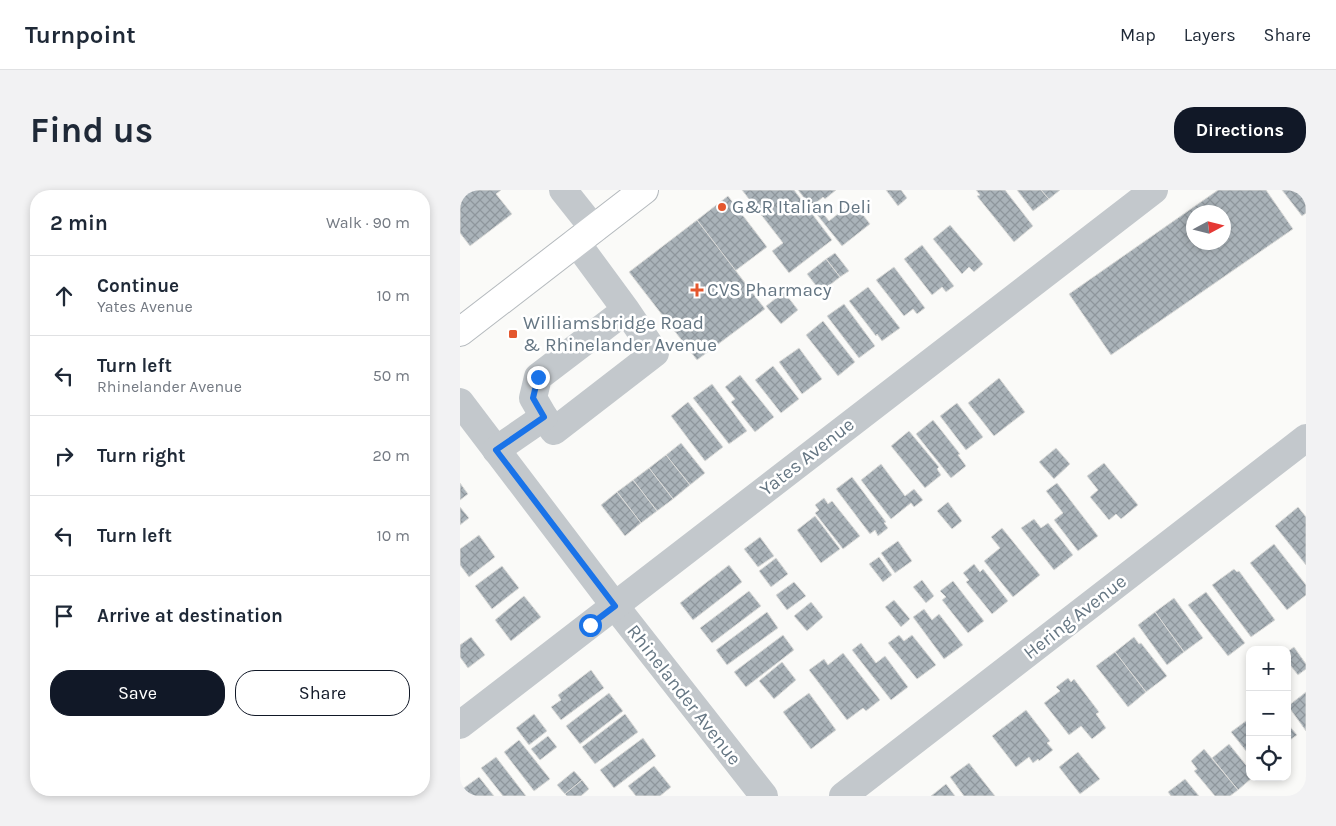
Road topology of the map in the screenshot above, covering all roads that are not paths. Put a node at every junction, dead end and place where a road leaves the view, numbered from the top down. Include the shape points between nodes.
1 (563, 190) edge
2 (644, 190) edge
3 (1154, 190) edge
4 (585, 236) junction
5 (626, 310) junction
6 (460, 332) edge
7 (460, 402) edge
8 (544, 417) junction
9 (1306, 438) edge
10 (496, 450) junction
11 (615, 606) junction
12 (460, 725) edge
13 (764, 796) edge
14 (843, 796) edge

1 - 4 street
2 - 4 main road
3 - 11 street, Yates Avenue
4 - 5 street
4 - 6 main road
5 - 8 street via 538,377 533,398
5 - 8 street via 655,353 554,431
7 - 10 street, Rhinelander Avenue
8 - 10 street
9 - 14 street, Hering Avenue
10 - 11 street, Rhinelander Avenue
11 - 12 street, Yates Avenue
11 - 13 street, Rhinelander Avenue

